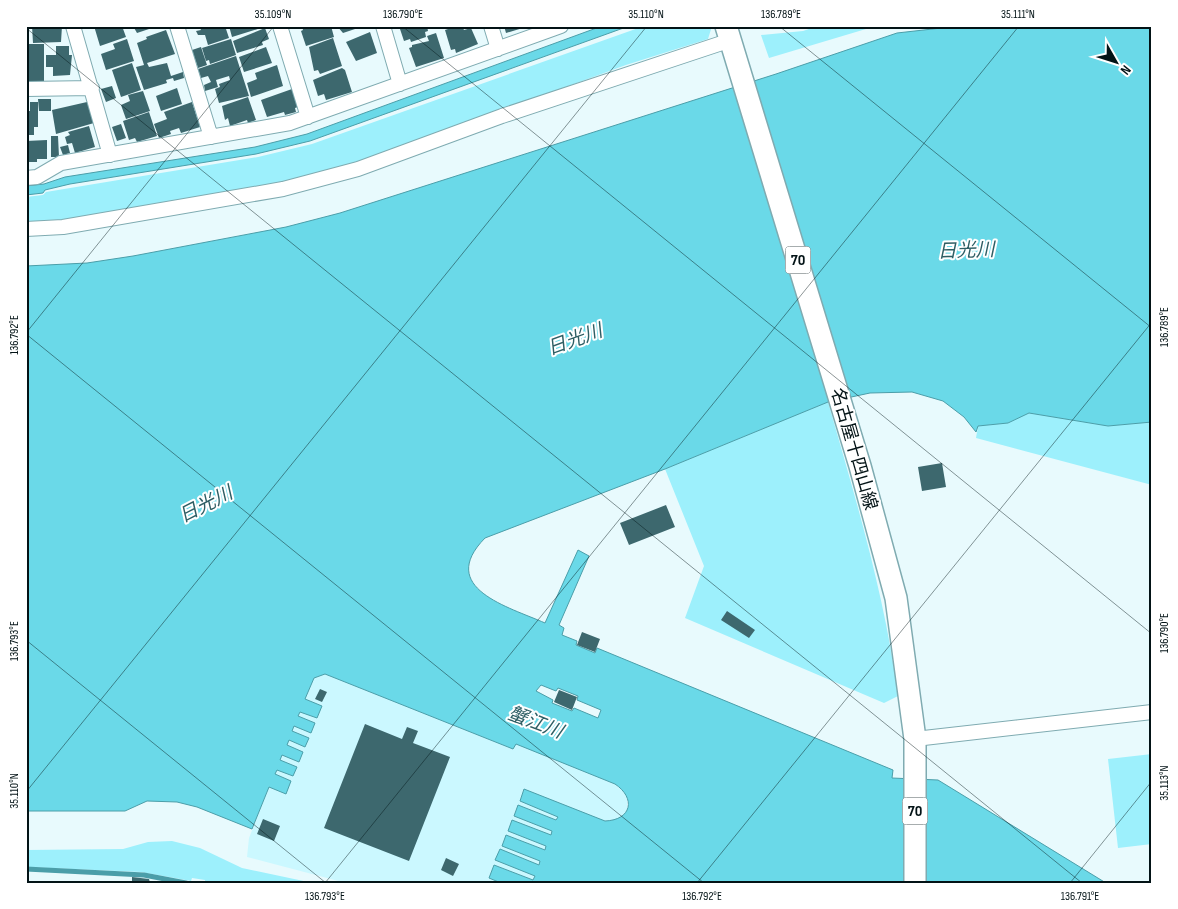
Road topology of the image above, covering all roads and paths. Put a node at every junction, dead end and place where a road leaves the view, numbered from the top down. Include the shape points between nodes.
1 (73, 26) edge
2 (177, 26) edge
3 (280, 26) edge
4 (383, 26) edge
5 (491, 26) edge
6 (561, 26) edge
7 (731, 40) edge
8 (498, 49) junction
9 (400, 84) junction
10 (92, 88) junction
11 (26, 89) edge
12 (308, 117) junction
13 (211, 137) junction
14 (110, 155) junction
15 (26, 178) edge
16 (26, 229) edge
17 (1152, 712) edge
18 (915, 739) junction
19 (915, 883) edge

1 - 10 street
2 - 13 street
3 - 12 street
4 - 9 street
5 - 8 street
6 - 8 street
7 - 16 street via 502,116 358,169 282,190 63,227
7 - 18 main road, 名古屋十四山線 / 70 via 860,466 896,598
8 - 9 street
9 - 12 street
10 - 11 street
10 - 14 street
12 - 13 street via 290,124
13 - 14 street
14 - 15 street via 61,163 37,177
17 - 18 street
18 - 19 main road, 名古屋十四山線 / 70

